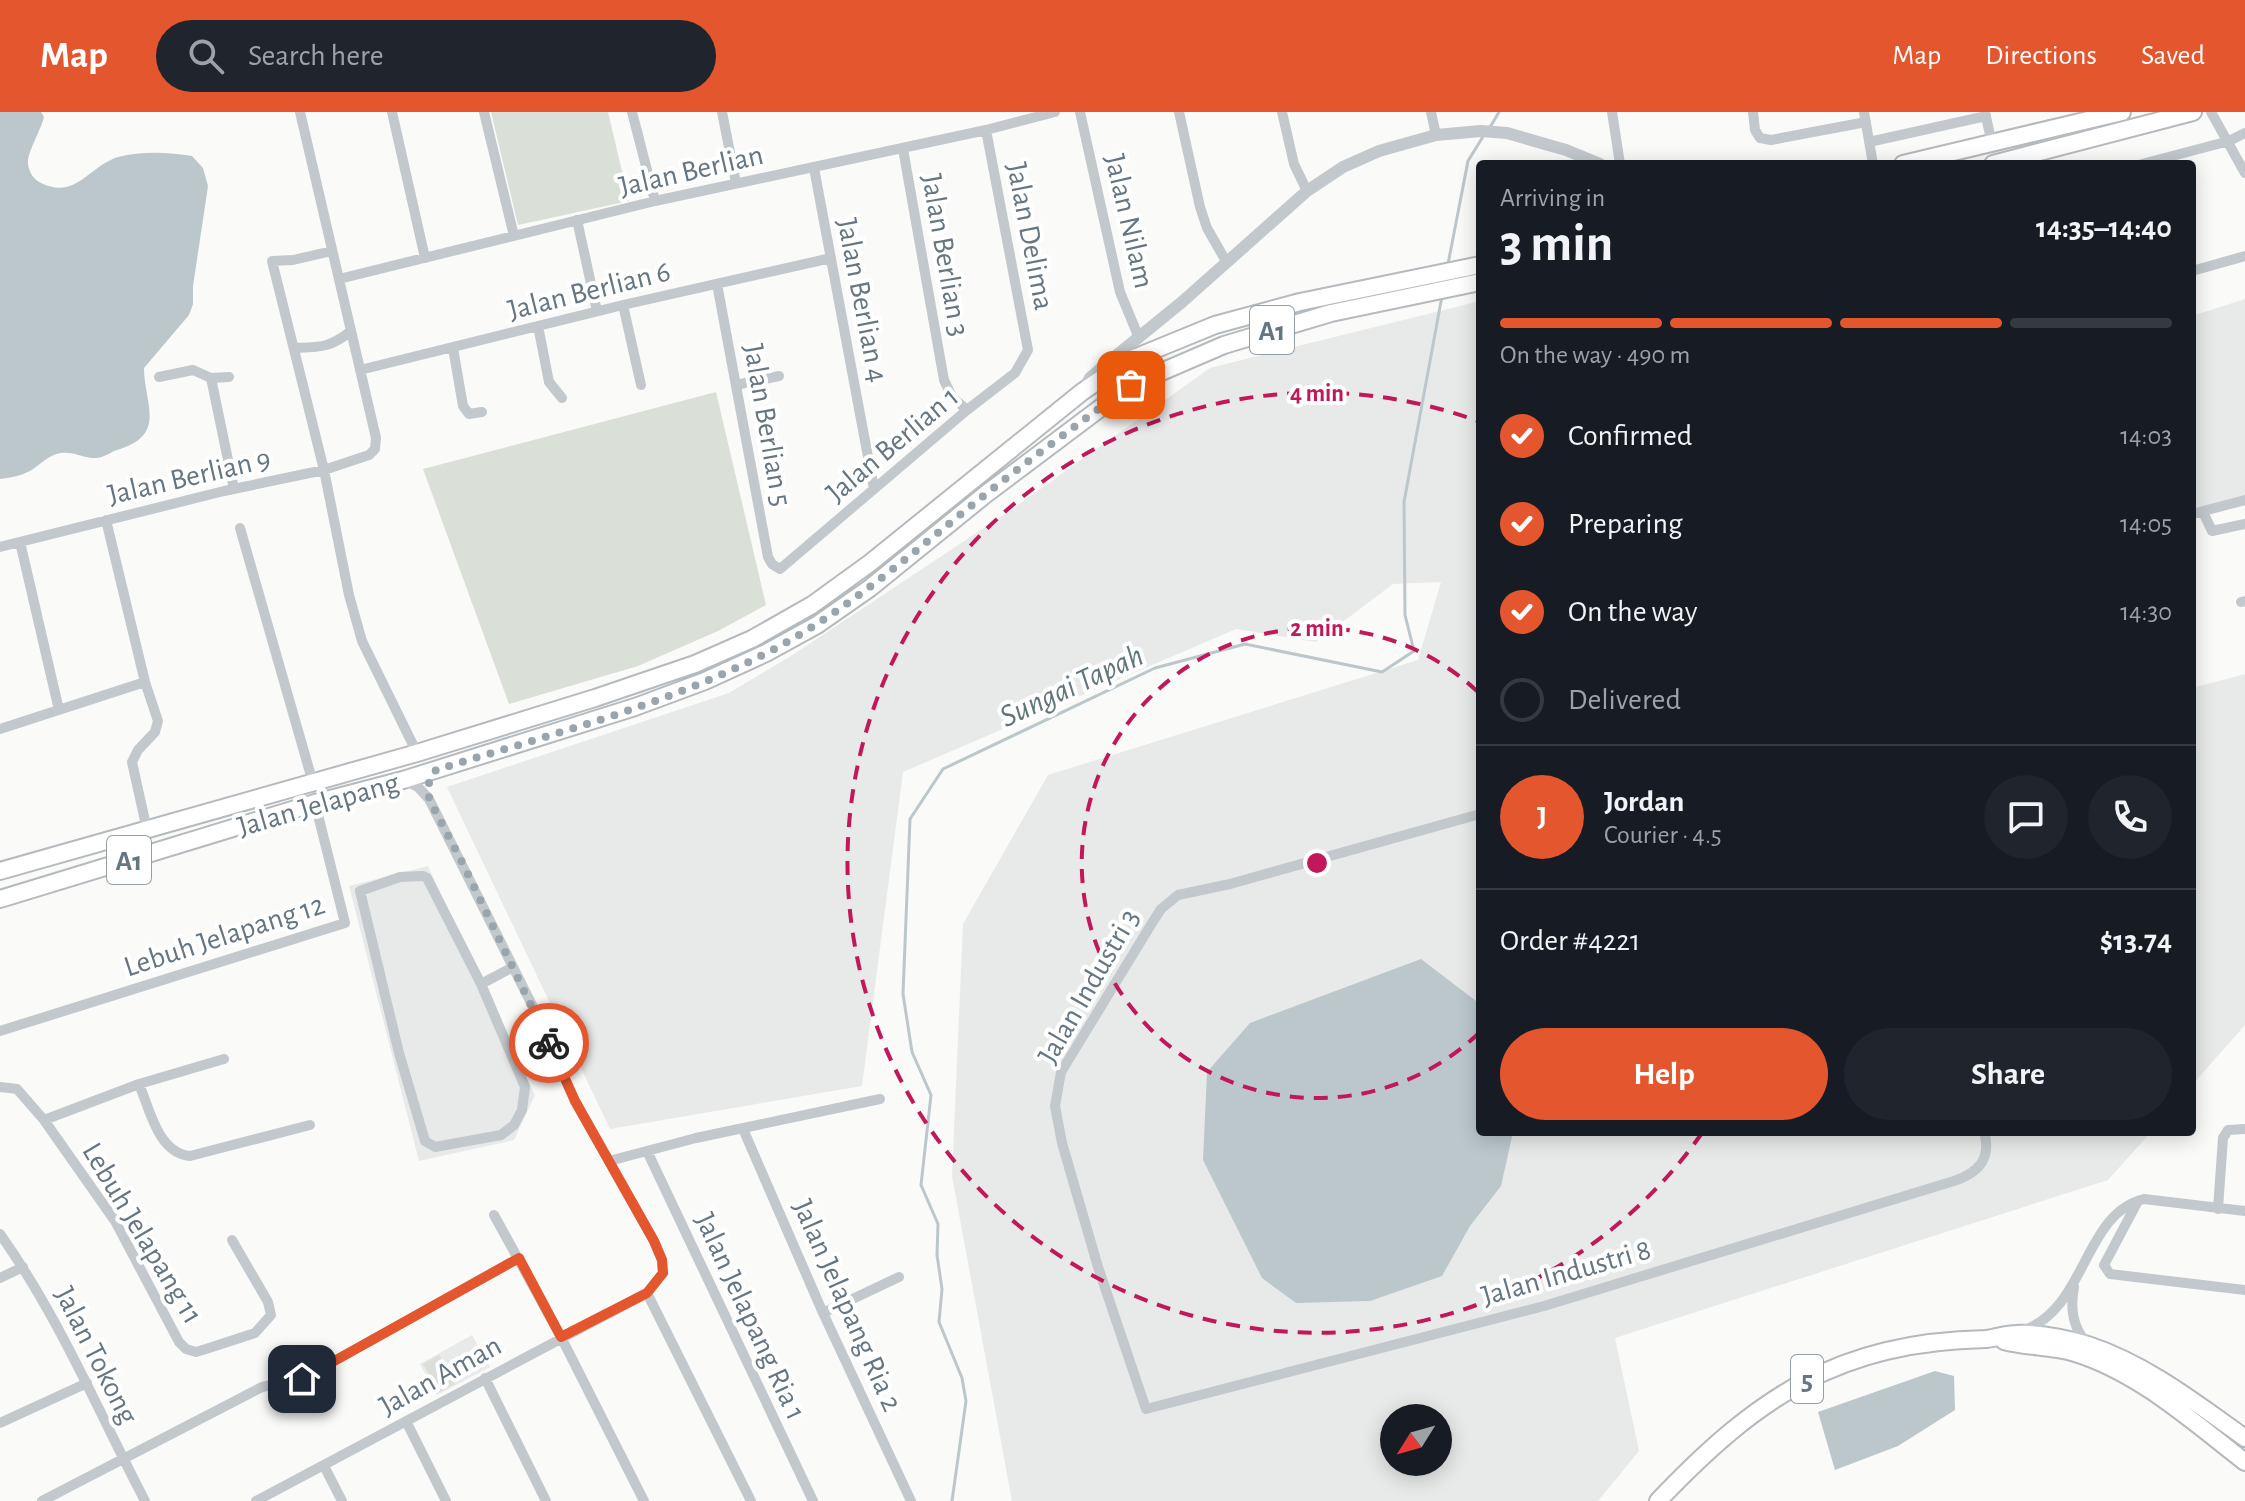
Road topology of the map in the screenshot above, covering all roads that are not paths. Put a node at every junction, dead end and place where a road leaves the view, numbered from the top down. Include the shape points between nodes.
1 (300, 112) edge
2 (392, 112) edge
3 (484, 112) edge
4 (632, 112) edge
5 (722, 112) edge
6 (1055, 112) edge
7 (1080, 112) edge
8 (1179, 112) edge
9 (1282, 112) edge
10 (1431, 112) edge
11 (1612, 112) edge
12 (1753, 112) edge
13 (2122, 112) edge
14 (2193, 112) edge
15 (2211, 112) edge
16 (1986, 114) edge
17 (1865, 117) edge
18 (986, 130) junction
19 (2245, 133) edge
20 (1436, 135) junction
21 (2229, 141) junction
22 (1869, 142) junction
23 (1992, 144) junction
24 (903, 149) junction
25 (1590, 160) edge
26 (1619, 160) edge
27 (1872, 160) edge
28 (1921, 160) edge
29 (2008, 160) edge
30 (2157, 160) edge
31 (814, 168) junction
32 (2245, 173) edge
33 (736, 183) junction
34 (1307, 191) junction
35 (655, 201) junction
36 (577, 220) junction
37 (514, 236) junction
38 (332, 251) junction
39 (2245, 256) edge
40 (425, 258) junction
41 (831, 258) junction
42 (1227, 263) junction
43 (1475, 266) edge
44 (2196, 270) edge
45 (339, 279) junction
46 (717, 284) junction
47 (1472, 284) edge
48 (623, 305) junction
49 (597, 311) junction
50 (538, 326) junction
51 (351, 331) junction
52 (1139, 338) junction
53 (294, 348) junction
54 (453, 348) junction
55 (1160, 348) junction
56 (1028, 350) joint
57 (360, 370) junction
58 (779, 376) dead end
59 (159, 377) dead end
60 (229, 377) dead end
61 (211, 378) junction
62 (641, 385) dead end
63 (736, 385) junction
64 (1131, 385) junction
65 (1082, 392) junction
66 (562, 398) dead end
67 (967, 410) junction
68 (482, 412) dead end
69 (324, 470) junction
70 (234, 489) junction
71 (874, 489) junction
72 (2245, 500) edge
73 (2197, 513) edge
74 (106, 520) junction
75 (2245, 524) edge
76 (240, 528) dead end
77 (20, 542) junction
78 (0, 547) edge
79 (780, 569) joint
80 (145, 682) junction
81 (59, 710) junction
82 (0, 729) edge
83 (417, 753) junction
84 (436, 770) junction
85 (403, 780) junction
86 (313, 783) junction
87 (429, 799) junction
88 (315, 803) junction
89 (1476, 815) edge
90 (147, 830) junction
91 (0, 871) edge
92 (0, 886) edge
93 (36, 888) junction
94 (360, 891) junction
95 (338, 896) junction
96 (0, 899) edge
97 (513, 967) junction
98 (481, 984) junction
99 (0, 1031) edge
100 (224, 1059) dead end
101 (139, 1084) junction
102 (0, 1087) edge
103 (880, 1099) dead end
104 (44, 1120) junction
105 (310, 1125) dead end
106 (743, 1129) junction
107 (2245, 1129) edge
108 (1984, 1136) edge
109 (647, 1151) junction
110 (609, 1161) junction
111 (2138, 1201) junction
112 (2218, 1209) junction
113 (2245, 1211) edge
114 (494, 1215) dead end
115 (0, 1234) edge
116 (232, 1240) dead end
117 (519, 1258) junction
118 (23, 1267) junction
119 (899, 1277) dead end
120 (0, 1278) edge
121 (2075, 1282) junction
122 (2245, 1290) edge
123 (647, 1293) junction
124 (823, 1313) junction
125 (2014, 1334) junction
126 (561, 1337) junction
127 (1995, 1338) junction
128 (2090, 1346) junction
129 (485, 1378) junction
130 (87, 1383) junction
131 (1146, 1409) joint
132 (406, 1421) junction
133 (0, 1423) edge
134 (2245, 1438) edge
135 (123, 1459) junction
136 (2245, 1462) edge
137 (324, 1466) junction
138 (42, 1501) edge
139 (145, 1501) edge
140 (256, 1501) edge
141 (342, 1501) edge
142 (446, 1501) edge
143 (546, 1501) edge
144 (644, 1501) edge
145 (751, 1501) edge
146 (813, 1501) edge
147 (911, 1501) edge
148 (1658, 1501) edge

1 - 38 street
2 - 40 street
3 - 37 street
4 - 35 street
5 - 33 street
6 - 18 street, Jalan Berlian
7 - 52 street, Jalan Nilam via 1120,292
8 - 42 street via 1200,207
9 - 34 street via 1294,164
10 - 20 street
11 - 26 street
12 - 17 street via 1760,138 1771,140
13 - 23 main road
14 - 29 main road
15 - 21 street
16 - 22 street
16 - 23 street
17 - 22 street
18 - 24 street, Jalan Berlian
18 - 56 street, Jalan Delima
19 - 21 street
20 - 25 street via 1507,133
20 - 34 street via 1379,151
21 - 30 street
21 - 32 street
22 - 27 street
23 - 28 main road
24 - 31 street, Jalan Berlian
24 - 67 street, Jalan Berlian 3 via 944,380
31 - 33 street, Jalan Berlian
31 - 41 street, Jalan Berlian 4
33 - 35 street, Jalan Berlian
34 - 42 street
35 - 36 street, Jalan Berlian
36 - 37 street, Jalan Berlian
36 - 49 street
37 - 40 street, Jalan Berlian
38 - 45 street
38 - 53 street via 272,261
39 - 44 street
40 - 45 street, Jalan Berlian
41 - 46 street, Jalan Berlian 6
41 - 71 street, Jalan Berlian 4
42 - 52 street
43 - 55 main road, Jalan Jelapang / A1 via 1300,302 1215,325
45 - 51 street
46 - 48 street, Jalan Berlian 6
46 - 63 street, Jalan Berlian 5
47 - 64 main road, Jalan Jelapang / A1 via 1331,313 1224,345
48 - 49 street, Jalan Berlian 6
48 - 62 street
49 - 50 street, Jalan Berlian 6
50 - 54 street, Jalan Berlian 6
50 - 66 street via 549,382
51 - 53 street via 324,347
51 - 57 street
52 - 65 street via 1090,378
53 - 69 street
54 - 57 street, Jalan Berlian 6
54 - 68 street via 463,406 472,415
55 - 64 main road via 1134,368
55 - 65 main road, Jalan Jelapang / A1 via 1127,361
56 - 67 street, Jalan Berlian 1 via 1015,373
57 - 69 street, Jalan Berlian 9 via 375,449
58 - 63 street
59 - 61 street via 193,370
60 - 61 street
61 - 70 street
63 - 79 street, Jalan Berlian 5 via 768,557
64 - 65 main road via 1111,382
64 - 84 main road, Jalan Jelapang / A1 via 870,588 779,647 635,707
65 - 83 main road, Jalan Jelapang / A1 via 870,563 752,639 638,684
67 - 71 street, Jalan Berlian 1
69 - 70 street, Jalan Berlian 9
69 - 83 street via 362,641
70 - 74 street, Jalan Berlian 9
71 - 79 street, Jalan Berlian 1
72 - 73 street
73 - 75 street via 2212,531
74 - 77 street, Jalan Berlian 9
74 - 80 street
76 - 86 street
77 - 78 street, Jalan Berlian 9
77 - 81 street
80 - 81 street
80 - 90 street via 158,721 132,762
81 - 82 street
83 - 86 main road, Jalan Jelapang / A1
84 - 85 main road, Jalan Jelapang / A1
84 - 87 street via 429,781
85 - 87 street
85 - 88 main road, Jalan Jelapang / A1
86 - 90 main road, Jalan Jelapang / A1
87 - 97 street
88 - 93 main road, Jalan Jelapang / A1
88 - 95 street, Lebuh Jelapang 12
89 - 131 street, Jalan Industri 3 via 1178,895 1161,909 1061,1072 1055,1106 1062,1143
90 - 91 main road, Jalan Jelapang / A1
92 - 93 main road
93 - 96 main road, Jalan Jelapang / A1
94 - 95 street
94 - 98 street via 400,877 427,878
94 - 98 street via 399,1053 425,1141 435,1147 501,1135 522,1110 525,1087
95 - 99 street, Lebuh Jelapang 12 via 345,923
97 - 98 street
97 - 110 street
100 - 101 street
101 - 104 street
101 - 105 street via 167,1147 178,1155
102 - 104 street, Lebuh Jelapang 11 via 17,1089
103 - 106 street
104 - 116 street, Lebuh Jelapang 11 via 115,1221 186,1349 196,1352 255,1333 271,1315
106 - 109 street
106 - 124 street, Jalan Jelapang Ria 2
107 - 112 street via 2228,1130 2223,1138
108 - 131 street, Jalan Industri 8 via 1986,1154 1974,1172 1954,1181 1559,1301
109 - 110 street
109 - 146 street, Jalan Jelapang Ria 1
110 - 123 street via 662,1260 663,1273
111 - 112 street
111 - 121 street via 2117,1211
111 - 122 street via 2109,1251 2104,1265 2110,1274
112 - 113 street
114 - 117 street
115 - 118 street, Jalan Tokong
117 - 126 street
117 - 135 street via 302,1379 262,1387
118 - 120 street
118 - 130 street, Jalan Tokong
119 - 124 street
121 - 125 street via 2048,1316
121 - 128 street via 2073,1315
123 - 126 street, Jalan Aman
123 - 145 street
124 - 147 street, Jalan Jelapang Ria 2
125 - 127 main road, 5
125 - 128 main road, 5
126 - 129 street, Jalan Aman
126 - 144 street
127 - 136 main road, 5 via 2097,1361 2154,1393
127 - 148 main road, 5 via 1905,1345 1808,1378 1739,1424
128 - 134 main road, 5 via 2155,1376
129 - 132 street, Jalan Aman
129 - 143 street
130 - 133 street
130 - 135 street, Jalan Tokong
132 - 137 street, Jalan Aman
132 - 142 street
135 - 138 street
135 - 139 street, Jalan Tokong
137 - 140 street, Jalan Aman
137 - 141 street

